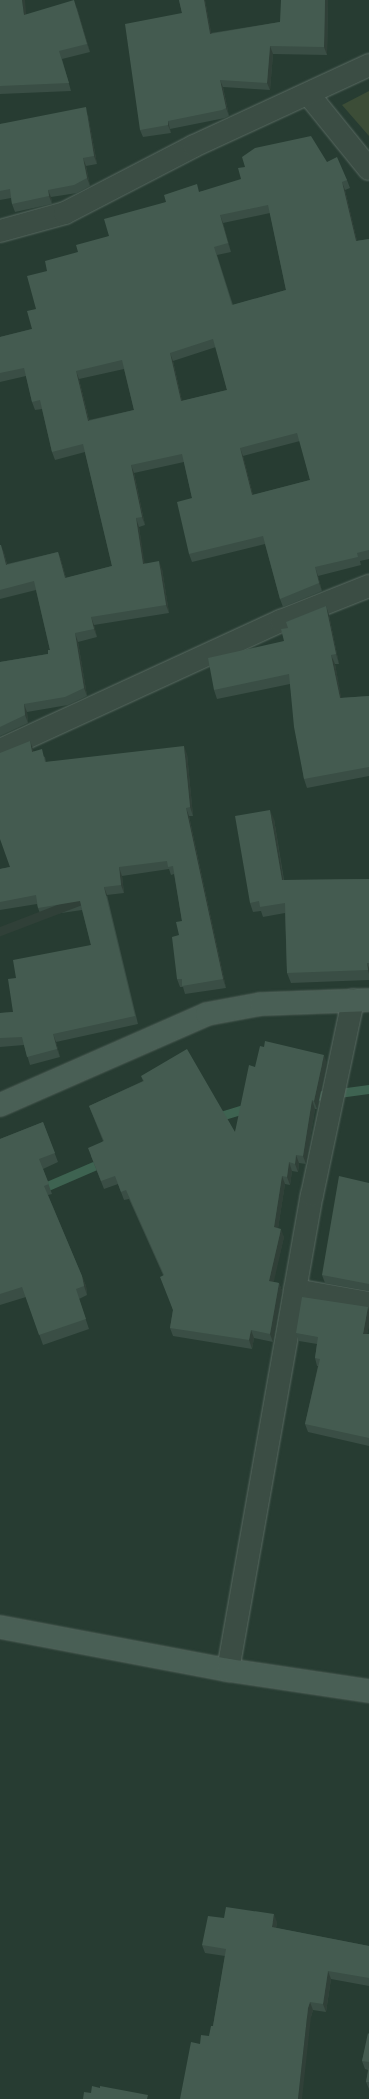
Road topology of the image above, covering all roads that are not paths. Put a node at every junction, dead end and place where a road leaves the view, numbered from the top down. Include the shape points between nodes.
1 (369, 65) edge
2 (309, 95) junction
3 (369, 169) edge
4 (0, 231) edge
5 (369, 586) edge
6 (0, 750) edge
7 (361, 1000) edge
8 (0, 1105) edge
9 (295, 1290) junction
10 (369, 1303) edge
11 (0, 1627) edge
12 (228, 1670) junction
13 (369, 1691) edge

1 - 2 street
2 - 3 street
2 - 4 street via 194,146 65,213
5 - 6 street via 281,621
7 - 8 street via 261,1004 207,1014
7 - 9 street
9 - 10 street
9 - 12 street
11 - 12 street
12 - 13 street

